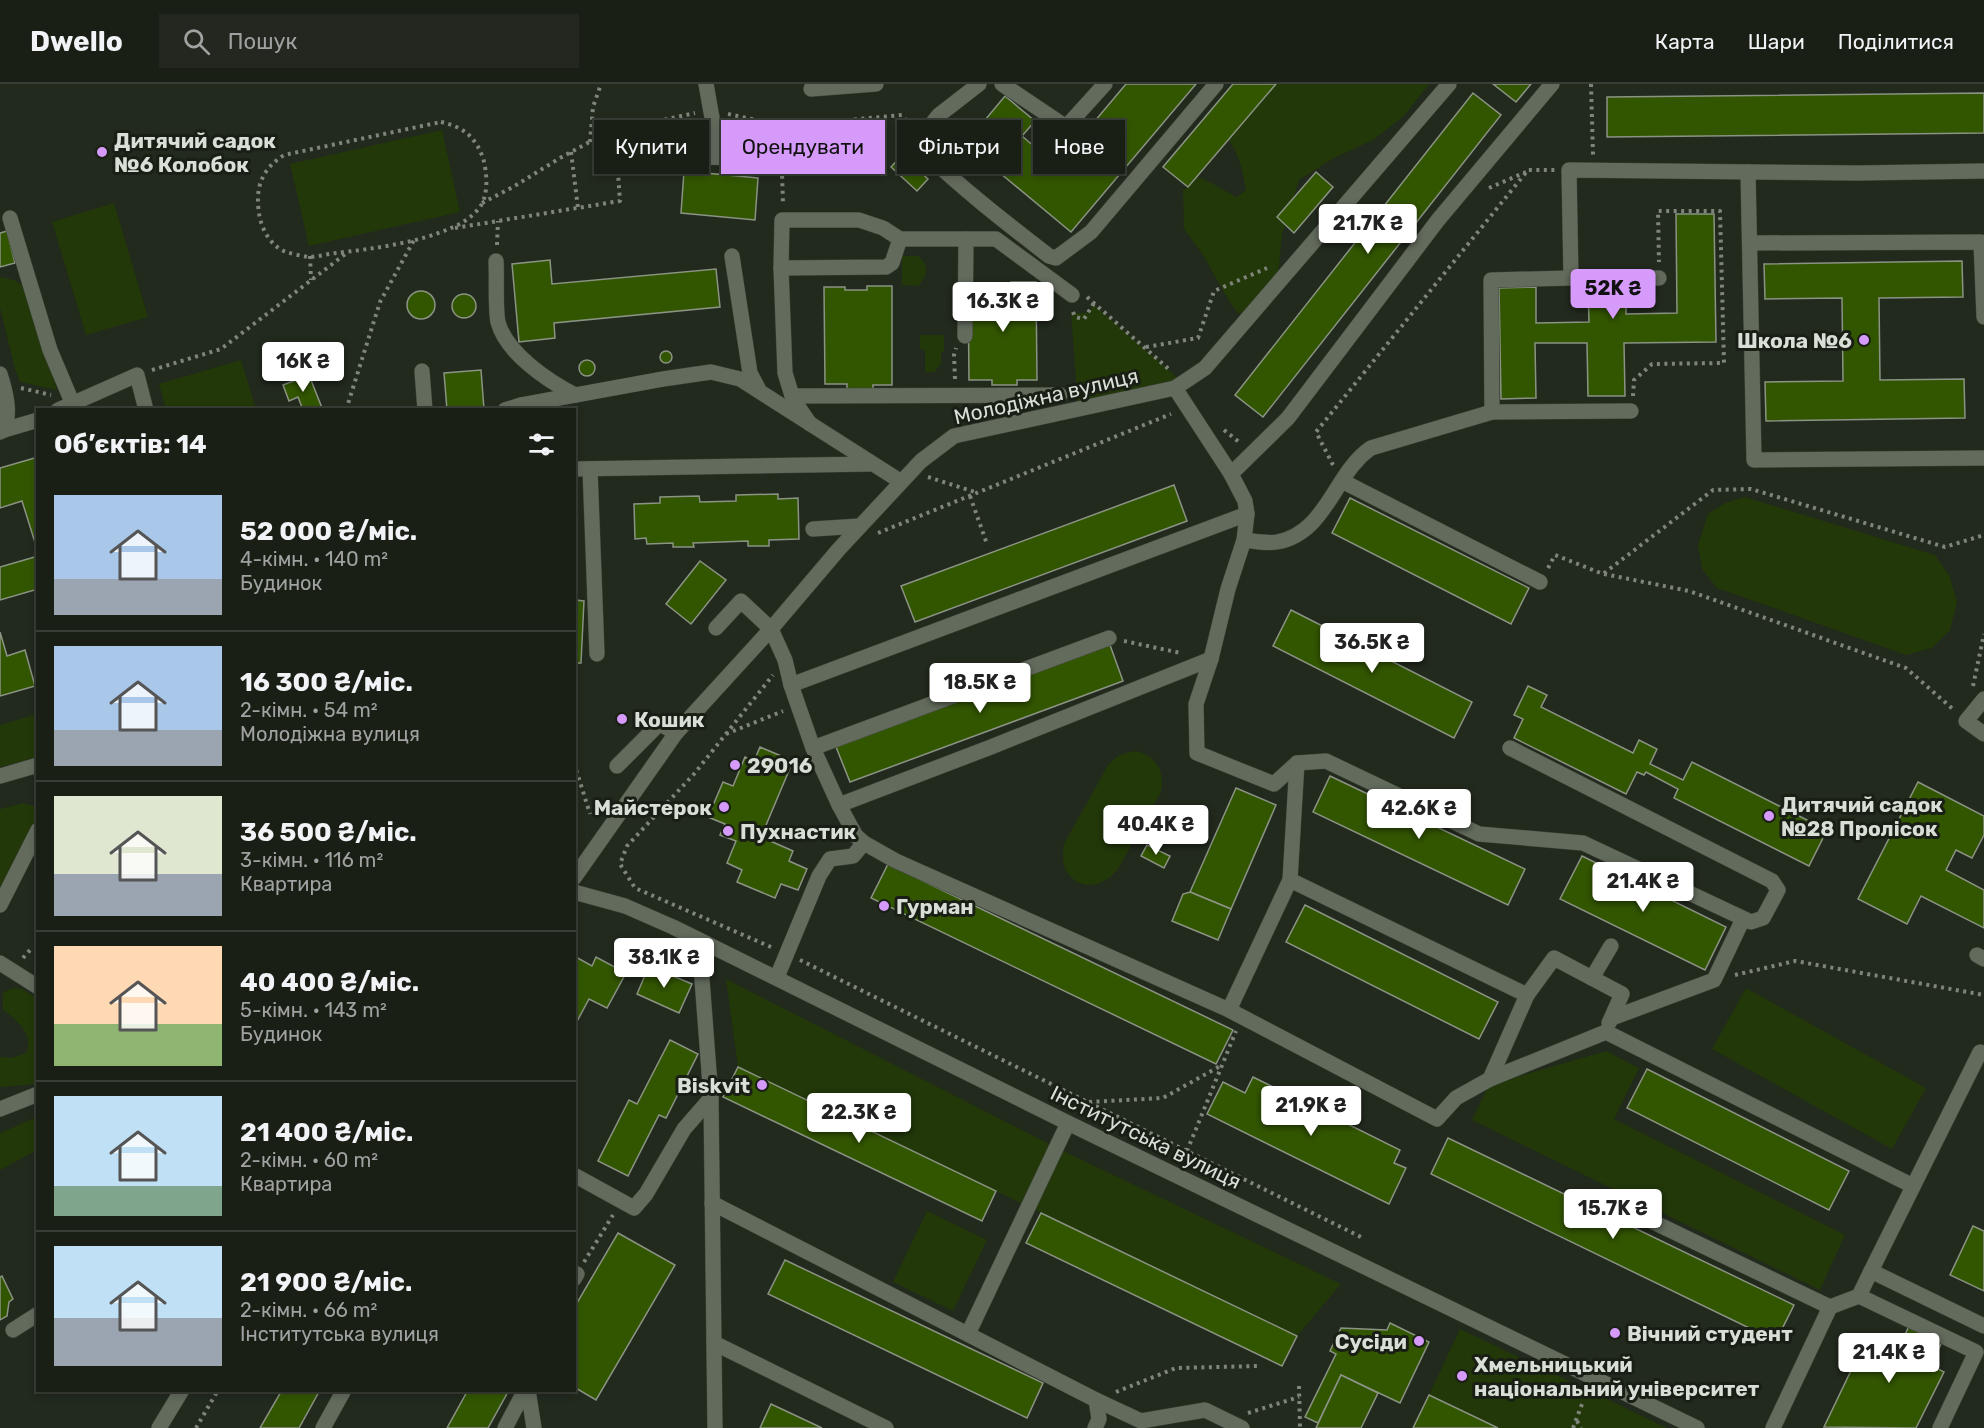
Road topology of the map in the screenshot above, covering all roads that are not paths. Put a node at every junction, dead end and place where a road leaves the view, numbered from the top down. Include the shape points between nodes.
1 (706, 84) edge
2 (876, 84) edge
3 (979, 84) edge
4 (1002, 84) edge
5 (1105, 84) edge
6 (1216, 84) edge
7 (1449, 84) edge
8 (1552, 84) edge
9 (811, 89) dead end
10 (709, 157) edge
11 (719, 157) joint
12 (1984, 171) edge
13 (1748, 172) junction
14 (10, 218) dead end
15 (900, 239) junction
16 (966, 239) junction
17 (1750, 243) junction
18 (732, 256) dead end
19 (496, 261) road end
20 (781, 268) junction
21 (1571, 278) junction
22 (1659, 278) road end
23 (1079, 295) road end
24 (1984, 317) edge
25 (965, 336) dead end
26 (422, 371) dead end
27 (2, 379) edge
28 (1179, 385) junction
29 (759, 391) junction
30 (575, 395) junction
31 (1060, 395) dead end
32 (792, 396) junction
33 (65, 406) edge
34 (145, 408) edge
35 (425, 408) edge
36 (514, 408) edge
37 (1631, 411) road end
38 (1492, 412) junction
39 (36, 421) edge
40 (810, 424) junction
41 (2, 431) edge
42 (1984, 458) edge
43 (872, 464) junction
44 (582, 469) edge
45 (1231, 474) junction
46 (905, 476) junction
47 (1342, 482) junction
48 (1247, 514) junction
49 (813, 529) dead end
50 (866, 531) junction
51 (1244, 540) junction
52 (1540, 582) road end
53 (716, 628) dead end
54 (771, 629) junction
55 (1108, 638) road end
56 (597, 654) dead end
57 (1211, 658) junction
58 (791, 685) junction
59 (1984, 699) edge
60 (676, 733) junction
61 (1984, 734) edge
62 (813, 748) junction
63 (1510, 748) dead end
64 (1297, 763) junction
65 (36, 766) edge
66 (616, 766) dead end
67 (0, 776) edge
68 (839, 805) junction
69 (36, 834) edge
70 (864, 843) junction
71 (576, 875) edge
72 (1290, 880) junction
73 (576, 893) edge
74 (0, 905) edge
75 (1743, 919) junction
76 (699, 940) junction
77 (1611, 946) dead end
78 (1, 962) edge
79 (777, 977) junction
80 (1592, 978) junction
81 (36, 986) edge
82 (1527, 995) junction
83 (1235, 1013) junction
84 (1609, 1025) junction
85 (1984, 1054) edge
86 (1490, 1079) junction
87 (36, 1095) edge
88 (711, 1098) junction
89 (0, 1109) edge
90 (1068, 1123) junction
91 (576, 1176) edge
92 (1913, 1186) junction
93 (712, 1203) junction
94 (1649, 1220) dead end
95 (1871, 1271) junction
96 (1859, 1296) junction
97 (1830, 1307) junction
98 (36, 1315) edge
99 (1984, 1326) edge
100 (13, 1330) dead end
101 (968, 1334) junction
102 (714, 1343) junction
103 (181, 1392) edge
104 (343, 1392) edge
105 (526, 1392) edge
106 (527, 1392) edge
107 (1095, 1400) junction
108 (159, 1428) edge
109 (324, 1428) edge
110 (505, 1428) edge
111 (534, 1428) edge
112 (715, 1428) edge
113 (886, 1428) edge
114 (1095, 1428) edge
115 (1242, 1428) edge
116 (1697, 1428) edge
117 (1773, 1428) edge
118 (1940, 1428) edge

1 - 11 street
2 - 9 street
3 - 6 street via 939,115 921,137 921,149 989,210 1056,258 1091,232
4 - 5 street via 1066,127
7 - 28 street, Молодіжна вулиця via 1205,368
8 - 45 street via 1438,220 1288,418
10 - 11 street
12 - 13 street
13 - 17 street
13 - 21 street via 1569,170
14 - 33 street
15 - 16 street
15 - 20 street via 892,263 886,267
15 - 20 street via 859,220 782,213
16 - 23 street via 996,239
16 - 25 street
17 - 24 street via 1981,242
17 - 42 street via 1754,460
18 - 29 street via 750,373
19 - 30 street via 498,322 508,342 550,381
20 - 32 street via 785,373
21 - 22 street
21 - 38 street via 1491,280
26 - 35 street
27 - 41 street via 8,420
28 - 45 street via 1188,407
28 - 46 street, Молодіжна вулиця via 954,436
29 - 30 street via 740,379 711,372
29 - 40 street
30 - 36 street
31 - 32 street
32 - 40 street
33 - 34 street via 136,375
37 - 38 street
38 - 47 street via 1371,448 1359,456
39 - 41 street
40 - 43 street
43 - 44 street
43 - 46 street
44 - 56 street
45 - 48 street
46 - 50 street, Молодіжна вулиця
47 - 51 street via 1316,519 1300,534 1274,543
47 - 52 street
48 - 51 street
48 - 58 street
49 - 50 street
50 - 54 street, Молодіжна вулиця
51 - 57 street
53 - 54 street via 741,601
54 - 58 street
54 - 60 street, Молодіжна вулиця
55 - 62 street
57 - 64 street via 1196,704 1197,753 1274,784
57 - 68 street
58 - 62 street
59 - 61 street via 1966,721
60 - 66 street via 657,726
60 - 71 street, Молодіжна вулиця
62 - 68 street
63 - 75 street via 1772,881 1778,890 1763,918 1751,922
64 - 72 street
64 - 75 street via 1326,761 1479,834 1583,843
65 - 67 street
68 - 70 street
69 - 74 street
70 - 79 street via 852,856 830,859 819,876
70 - 83 street via 896,861
72 - 82 street
72 - 83 street
73 - 76 street, Інститутська вулиця via 625,906
75 - 84 street via 1714,980
76 - 79 street, Інститутська вулиця
76 - 88 street
77 - 80 street
78 - 81 street
79 - 90 street, Інститутська вулиця
80 - 82 street via 1554,958
80 - 84 street via 1622,994
82 - 86 street
83 - 86 street via 1437,1119 1456,1098
84 - 86 street
84 - 92 street
85 - 92 street via 1980,1053
87 - 89 street
88 - 91 street via 684,1129 634,1208
88 - 93 street
90 - 101 street
90 - 116 street, Інститутська вулиця
92 - 95 street
93 - 101 street
93 - 102 street
94 - 97 street
95 - 96 street
95 - 99 street
96 - 97 street
96 - 118 street via 1977,1352
97 - 117 street
98 - 100 street
101 - 107 street
102 - 112 street
102 - 113 street
103 - 108 street
104 - 109 street
105 - 110 street
106 - 111 street
107 - 114 street via 1099,1419
107 - 115 street via 1141,1421 1206,1410

